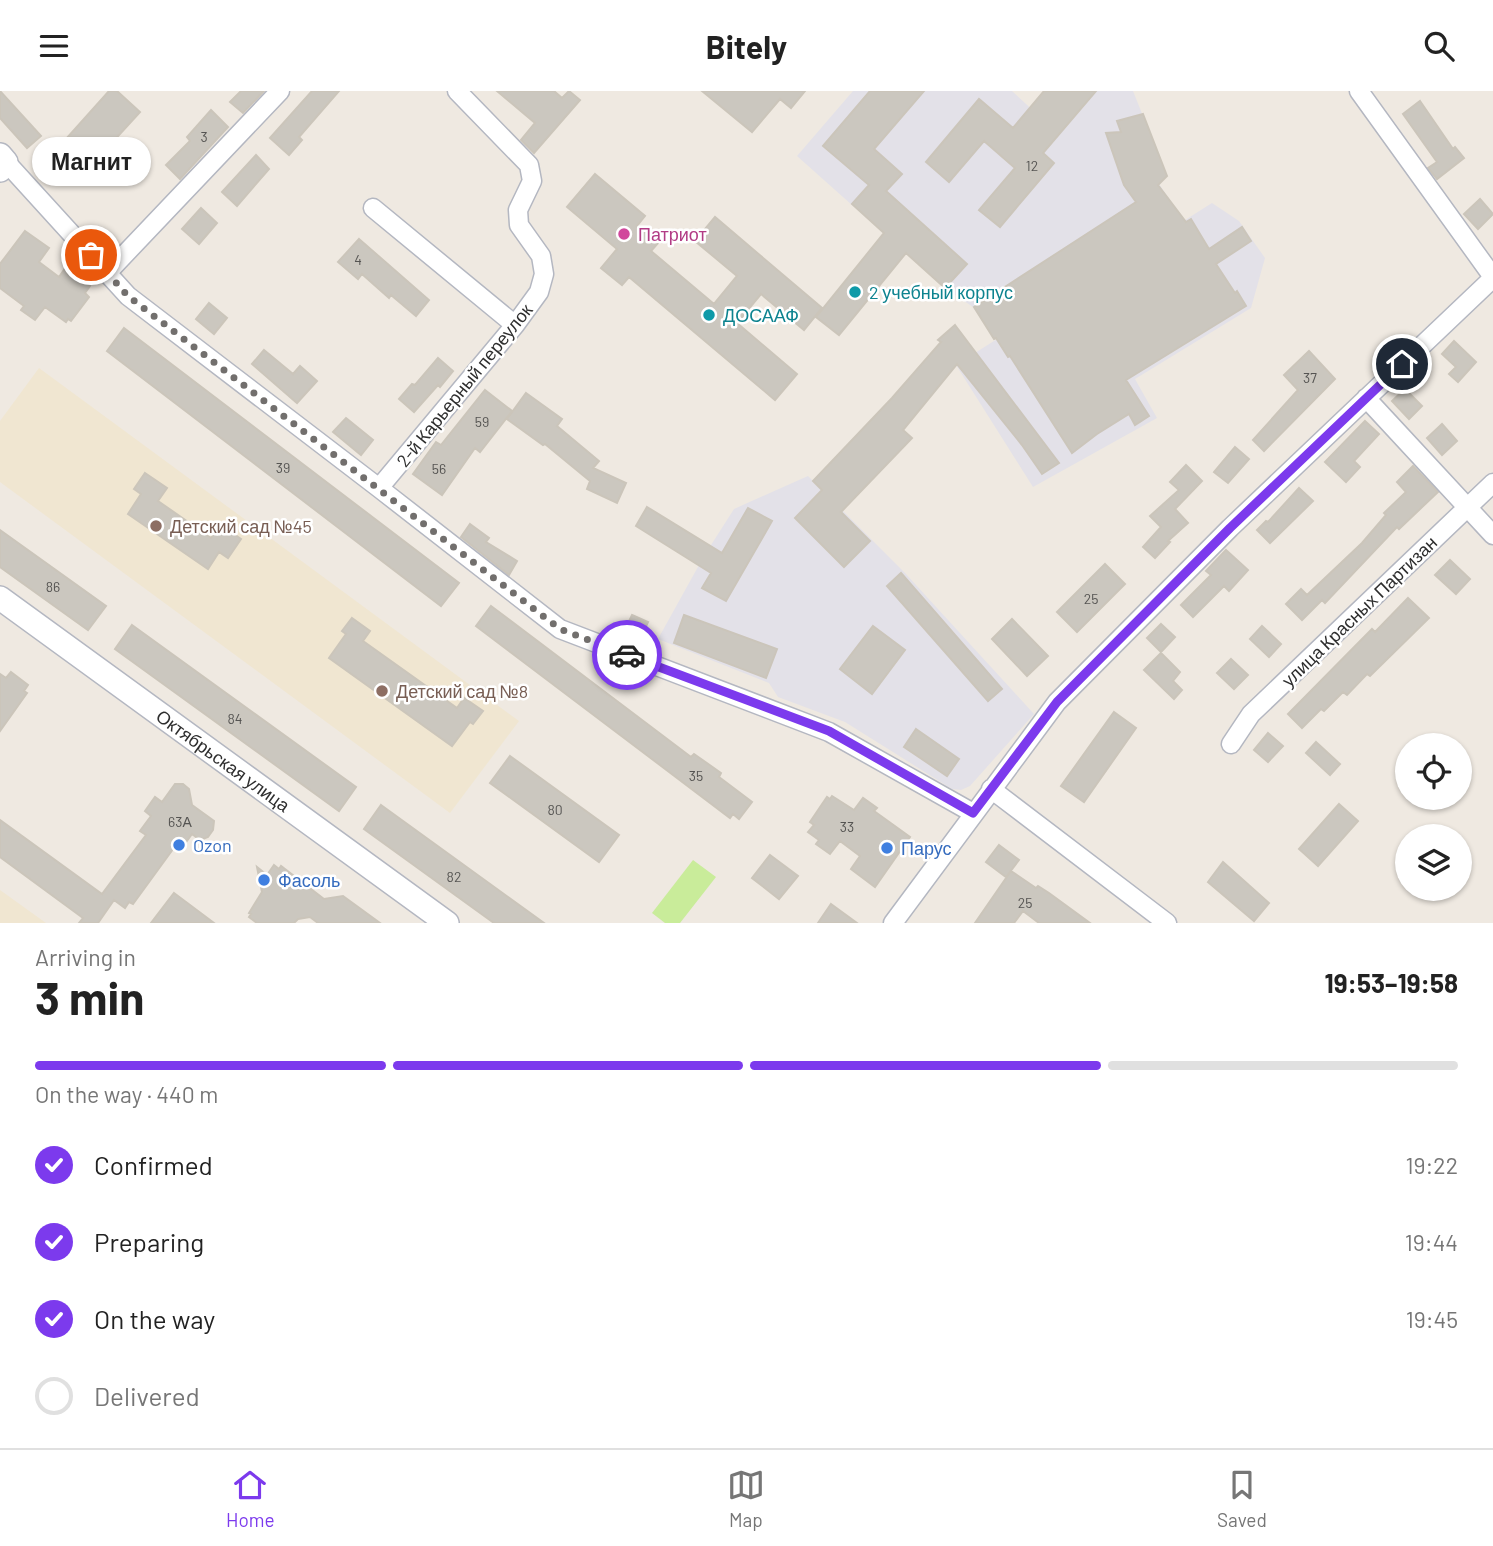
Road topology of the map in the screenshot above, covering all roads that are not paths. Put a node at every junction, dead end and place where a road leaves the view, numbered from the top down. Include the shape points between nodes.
1 (280, 91) edge
2 (457, 91) edge
3 (1359, 91) edge
4 (2, 162) edge
5 (373, 208) dead end
6 (107, 273) junction
7 (1493, 278) edge
8 (515, 325) junction
9 (1366, 398) junction
10 (1493, 483) edge
11 (379, 488) junction
12 (1467, 507) junction
13 (1493, 535) edge
14 (0, 598) edge
15 (1231, 744) dead end
16 (991, 789) junction
17 (973, 813) junction
18 (447, 923) edge
19 (893, 923) edge
20 (1167, 923) edge

1 - 6 street
2 - 8 street, 2-й Карьерный переулок via 528,165 532,181 518,210 519,225 541,255 544,274 539,292
3 - 7 street
4 - 6 street
5 - 8 street
6 - 11 street via 128,296
7 - 9 street
8 - 11 street, 2-й Карьерный переулок
9 - 12 street
9 - 16 street via 1057,702
10 - 12 street, улица Красных Партизан
11 - 17 street via 560,629 829,731
12 - 13 street
12 - 15 street, улица Красных Партизан via 1251,714
14 - 18 street, Октябрьская улица
16 - 17 street
16 - 20 street
17 - 19 street

